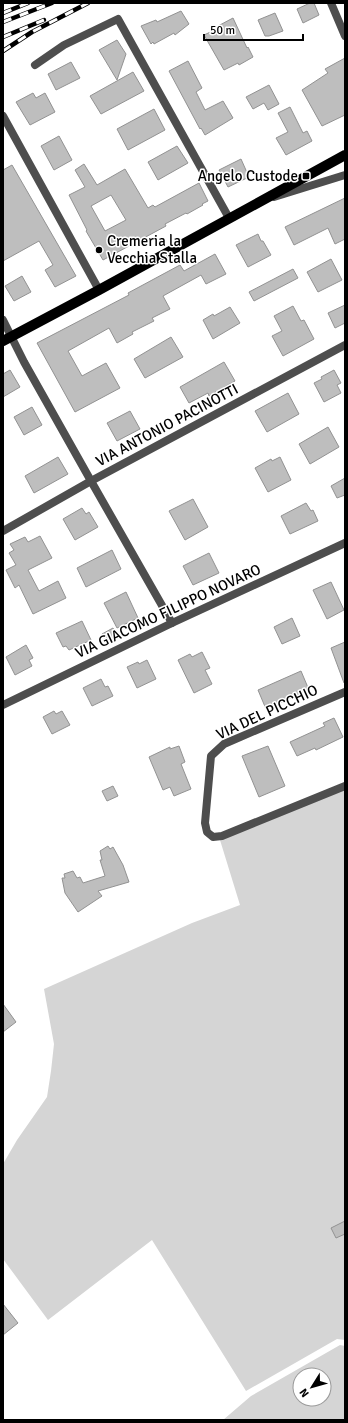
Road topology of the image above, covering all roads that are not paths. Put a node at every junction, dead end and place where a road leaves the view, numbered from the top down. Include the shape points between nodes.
1 (331, 3) edge
2 (345, 36) edge
3 (35, 65) dead end
4 (3, 116) edge
5 (345, 156) edge
6 (345, 175) edge
7 (260, 202) junction
8 (229, 218) junction
9 (99, 290) junction
10 (3, 320) edge
11 (8, 339) edge
12 (345, 345) edge
13 (91, 481) junction
14 (3, 531) edge
15 (345, 543) edge
16 (172, 623) junction
17 (345, 692) edge
18 (3, 704) edge
19 (345, 786) edge

1 - 2 street
3 - 8 street via 64,45 118,19
4 - 9 street
5 - 7 main road
6 - 7 street
7 - 8 main road
8 - 9 main road
9 - 11 main road
10 - 11 street
11 - 13 street via 24,362
12 - 13 street, VIA ANTONIO PACINOTTI
13 - 14 street, VIA ANTONIO PACINOTTI
13 - 16 street
15 - 16 street, VIA GIACOMO FILIPPO NOVARO
16 - 18 street, VIA GIACOMO FILIPPO NOVARO
17 - 19 street, VIA DEL PICCHIO via 224,744 211,756 205,823 207,832 213,836 222,836

